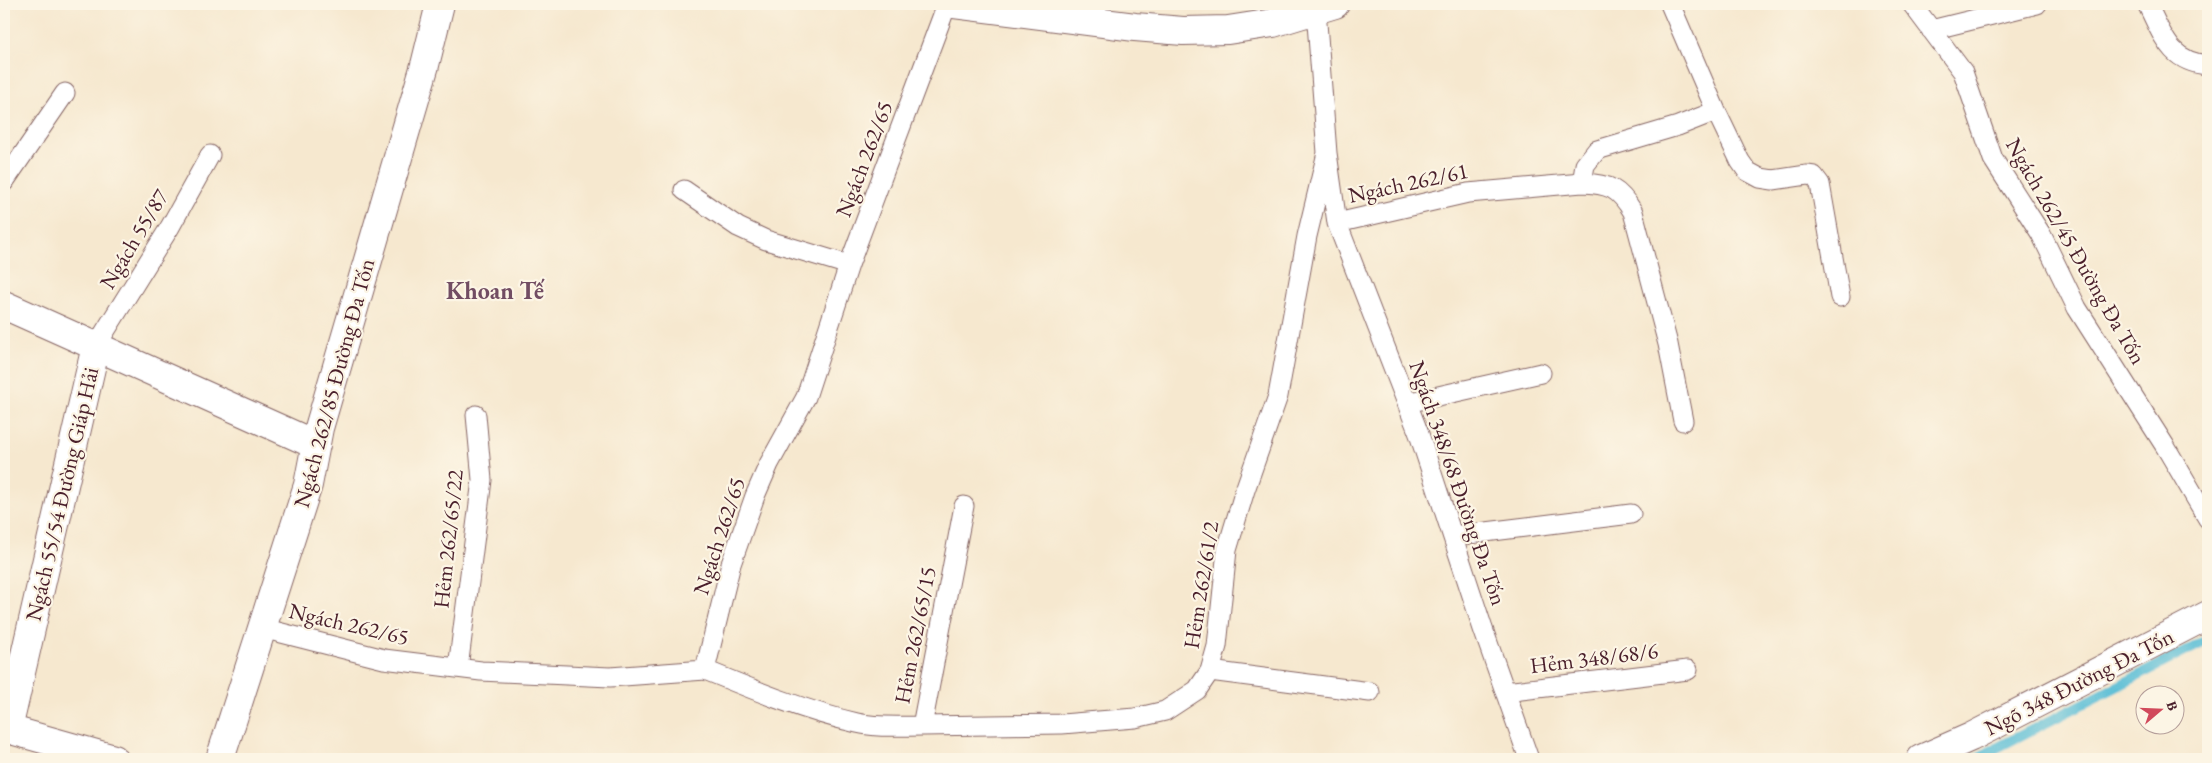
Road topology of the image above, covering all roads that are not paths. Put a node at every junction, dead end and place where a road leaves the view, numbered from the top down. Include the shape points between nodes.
1 (440, 4) edge
2 (947, 4) edge
3 (954, 4) edge
4 (1670, 4) edge
5 (1912, 4) edge
6 (2037, 4) edge
7 (2147, 4) edge
8 (1326, 7) edge
9 (1931, 30) junction
10 (2208, 65) edge
11 (65, 93) dead end
12 (1716, 111) junction
13 (1327, 153) junction
14 (210, 154) dead end
15 (4, 182) edge
16 (1582, 183) junction
17 (684, 190) dead end
18 (1337, 223) junction
19 (849, 265) junction
20 (1840, 297) dead end
21 (4, 305) edge
22 (96, 346) junction
23 (1541, 373) dead end
24 (1407, 403) junction
25 (476, 415) dead end
26 (1683, 421) dead end
27 (316, 445) junction
28 (964, 506) dead end
29 (1631, 514) dead end
30 (2208, 519) edge
31 (1453, 536) junction
32 (2208, 615) edge
33 (262, 628) junction
34 (458, 668) junction
35 (705, 670) junction
36 (1688, 670) dead end
37 (1210, 671) junction
38 (1370, 692) dead end
39 (1505, 692) junction
40 (922, 726) junction
41 (6, 728) edge
42 (114, 759) edge
43 (220, 759) edge
44 (1530, 759) edge
45 (1921, 759) edge

1 - 27 street, Ngách 262/85 Đường Đa Tốn
2 - 19 lane, Ngách 262/65
3 - 8 street via 1183,31 1228,30 1272,23
4 - 12 lane
5 - 9 lane, Ngách 262/45 Đường Đa Tốn
6 - 9 lane
7 - 10 lane via 2164,37 2182,59
8 - 13 lane, Ngách 262/61
9 - 30 lane, Ngách 262/45 Đường Đa Tốn via 1963,72 1993,159 2041,234 2076,308
11 - 15 lane
12 - 16 lane via 1678,126 1596,150 1585,165
12 - 20 lane via 1747,171 1773,180 1814,176 1820,184
13 - 18 lane, Ngách 262/61
13 - 37 lane, Hẻm 262/61/2 via 1307,236 1278,396 1226,550 1217,646
14 - 22 lane, Ngách 55/87 via 170,227
16 - 18 lane, Ngách 262/61 via 1468,193
16 - 26 lane, Ngách 262/61 via 1614,188 1633,212 1668,344
17 - 19 lane via 738,227 766,240
18 - 24 lane, Ngách 348/68 Đường Đa Tốn
19 - 35 lane, Ngách 262/65 via 806,397 754,496 731,564
21 - 22 street
22 - 27 street
22 - 41 street, Ngách 55/54 Đường Giáp Hải
23 - 24 lane
24 - 31 lane, Ngách 348/68 Đường Đa Tốn
25 - 34 lane, Hẻm 262/65/22 via 482,480
27 - 33 street, Ngách 262/85 Đường Đa Tốn via 308,485
28 - 40 lane, Hẻm 262/65/15
29 - 31 lane
31 - 39 lane, Ngách 348/68 Đường Đa Tốn
32 - 45 street, Ngõ 348 Đường Đa Tốn via 1971,737
33 - 34 lane, Ngách 262/65 via 384,659
33 - 43 street, Ngách 262/85 Đường Đa Tốn
34 - 35 lane, Ngách 262/65 via 610,677
35 - 40 lane, Hẻm 262/65/15 via 775,698 858,723
36 - 39 lane, Hẻm 348/68/6
37 - 38 lane
37 - 40 lane, Hẻm 262/61/2 via 1198,690 1183,701 1165,711 1135,718 1062,724
39 - 44 lane, Ngách 348/68 Đường Đa Tốn
41 - 42 street

